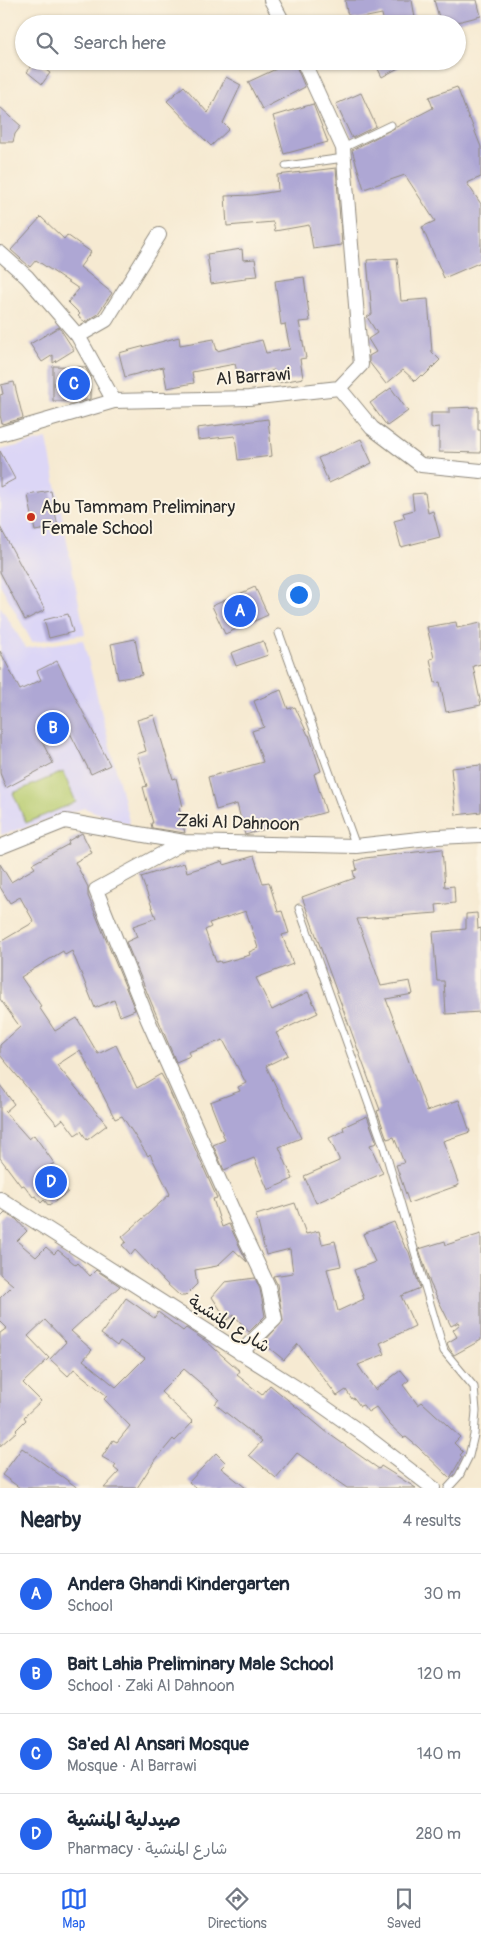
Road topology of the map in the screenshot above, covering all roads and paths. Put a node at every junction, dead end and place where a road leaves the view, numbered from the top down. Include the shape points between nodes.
1 (271, 0) edge
2 (279, 15) edge
3 (307, 70) edge
4 (391, 125) dead end
5 (343, 153) junction
6 (286, 166) dead end
7 (159, 235) dead end
8 (0, 253) edge
9 (78, 336) junction
10 (339, 388) junction
11 (114, 401) junction
12 (0, 434) edge
13 (481, 471) edge
14 (279, 633) dead end
15 (481, 835) edge
16 (184, 842) junction
17 (356, 846) junction
18 (0, 847) edge
19 (298, 908) dead end
20 (0, 1199) edge
21 (240, 1353) junction
22 (433, 1488) edge
23 (448, 1488) edge

1 - 2 street
3 - 5 street
4 - 5 lane
5 - 6 lane
5 - 10 street via 361,365
7 - 9 street via 106,320
8 - 9 street via 27,277
9 - 11 street
10 - 11 street, Al Barrawi via 248,398
10 - 13 street via 372,428 421,465
11 - 12 street, Al Barrawi
14 - 17 lane
15 - 17 street, Zaki Al Dahnoon via 437,836
16 - 17 street, Zaki Al Dahnoon
16 - 18 street, Zaki Al Dahnoon via 65,821
16 - 21 street via 96,890 152,1029 268,1286 275,1319
19 - 23 lane via 384,1147 444,1352 474,1386 476,1411 469,1456 459,1476
20 - 21 street, شارع المنشية
21 - 22 street, شارع المنشية via 313,1400

